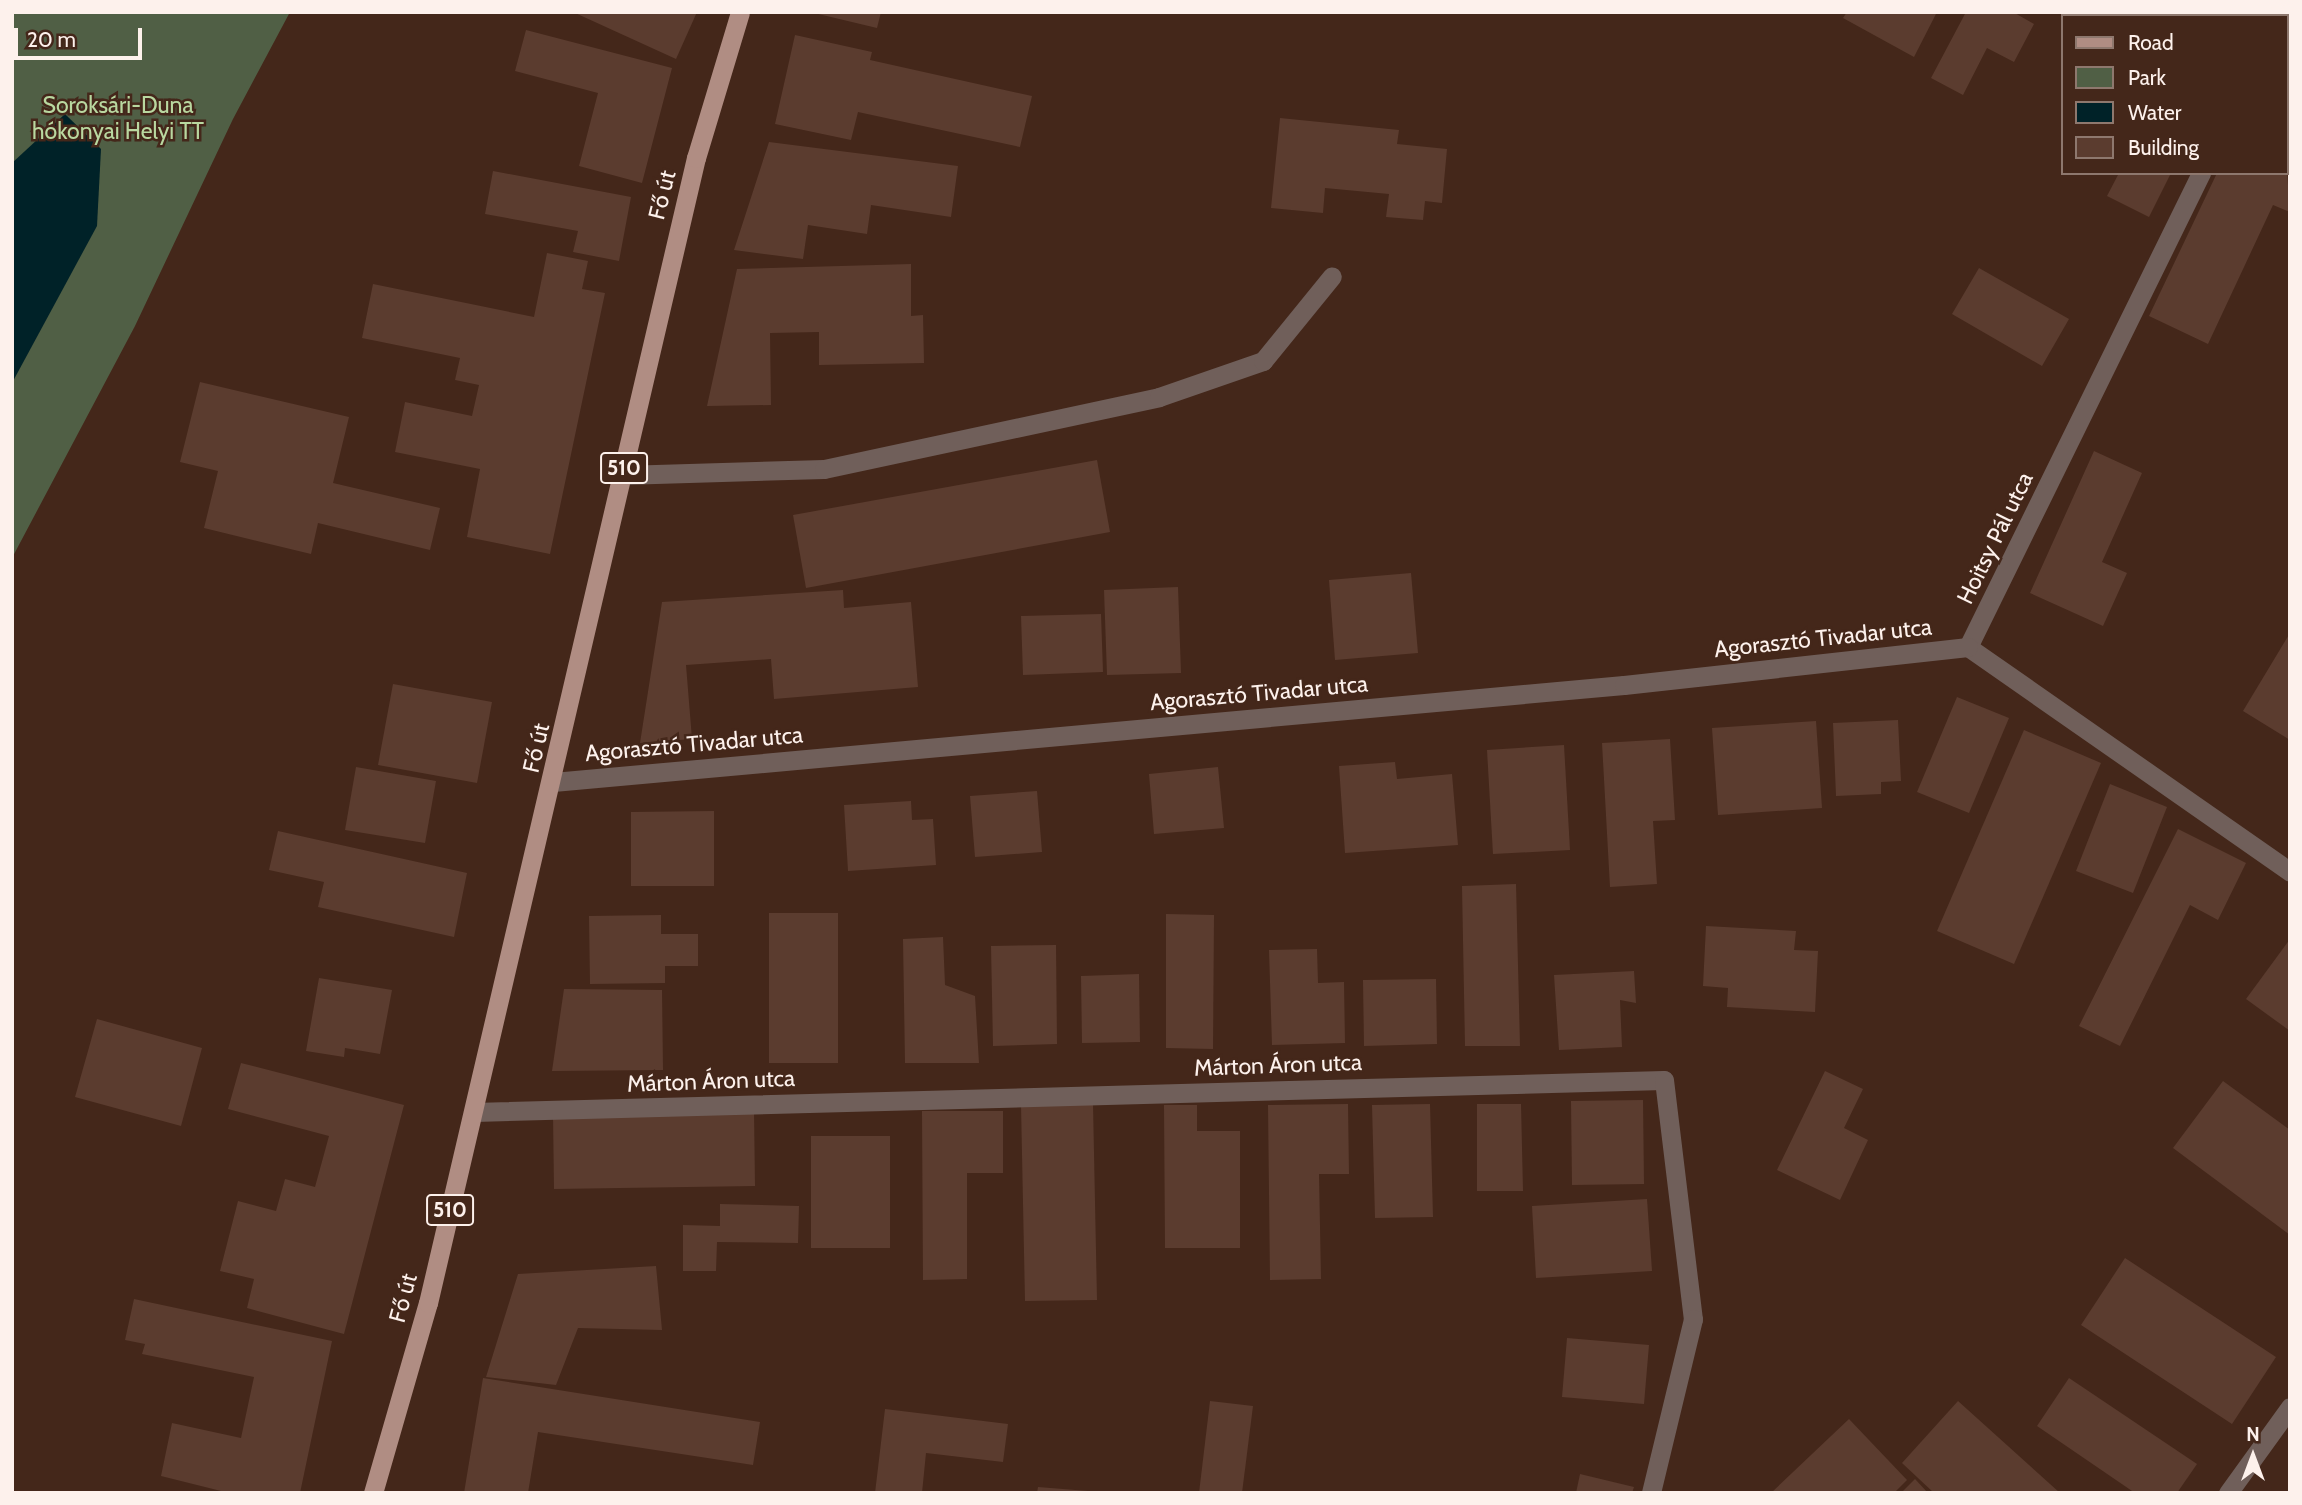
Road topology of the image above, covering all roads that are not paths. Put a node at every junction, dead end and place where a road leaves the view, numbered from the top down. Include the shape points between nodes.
1 (740, 12) edge
2 (2200, 175) edge
3 (1332, 276) dead end
4 (622, 475) junction
5 (1968, 647) junction
6 (553, 782) junction
7 (2290, 872) edge
8 (474, 1112) junction
9 (2290, 1407) edge
10 (373, 1493) edge
11 (1651, 1493) edge
12 (2228, 1493) edge

1 - 4 main road, Fő út / 510 via 696,158
2 - 5 street, Hoitsy Pál utca
3 - 4 street via 1263,361 1159,397 824,469
4 - 6 main road, Fő út / 510
5 - 6 street, Agorasztó Tivadar utca via 1623,685
5 - 7 street
6 - 8 main road, Fő út / 510
8 - 10 main road, Fő út / 510 via 428,1303
8 - 11 street, Márton Áron utca via 1664,1080 1693,1319
9 - 12 street

